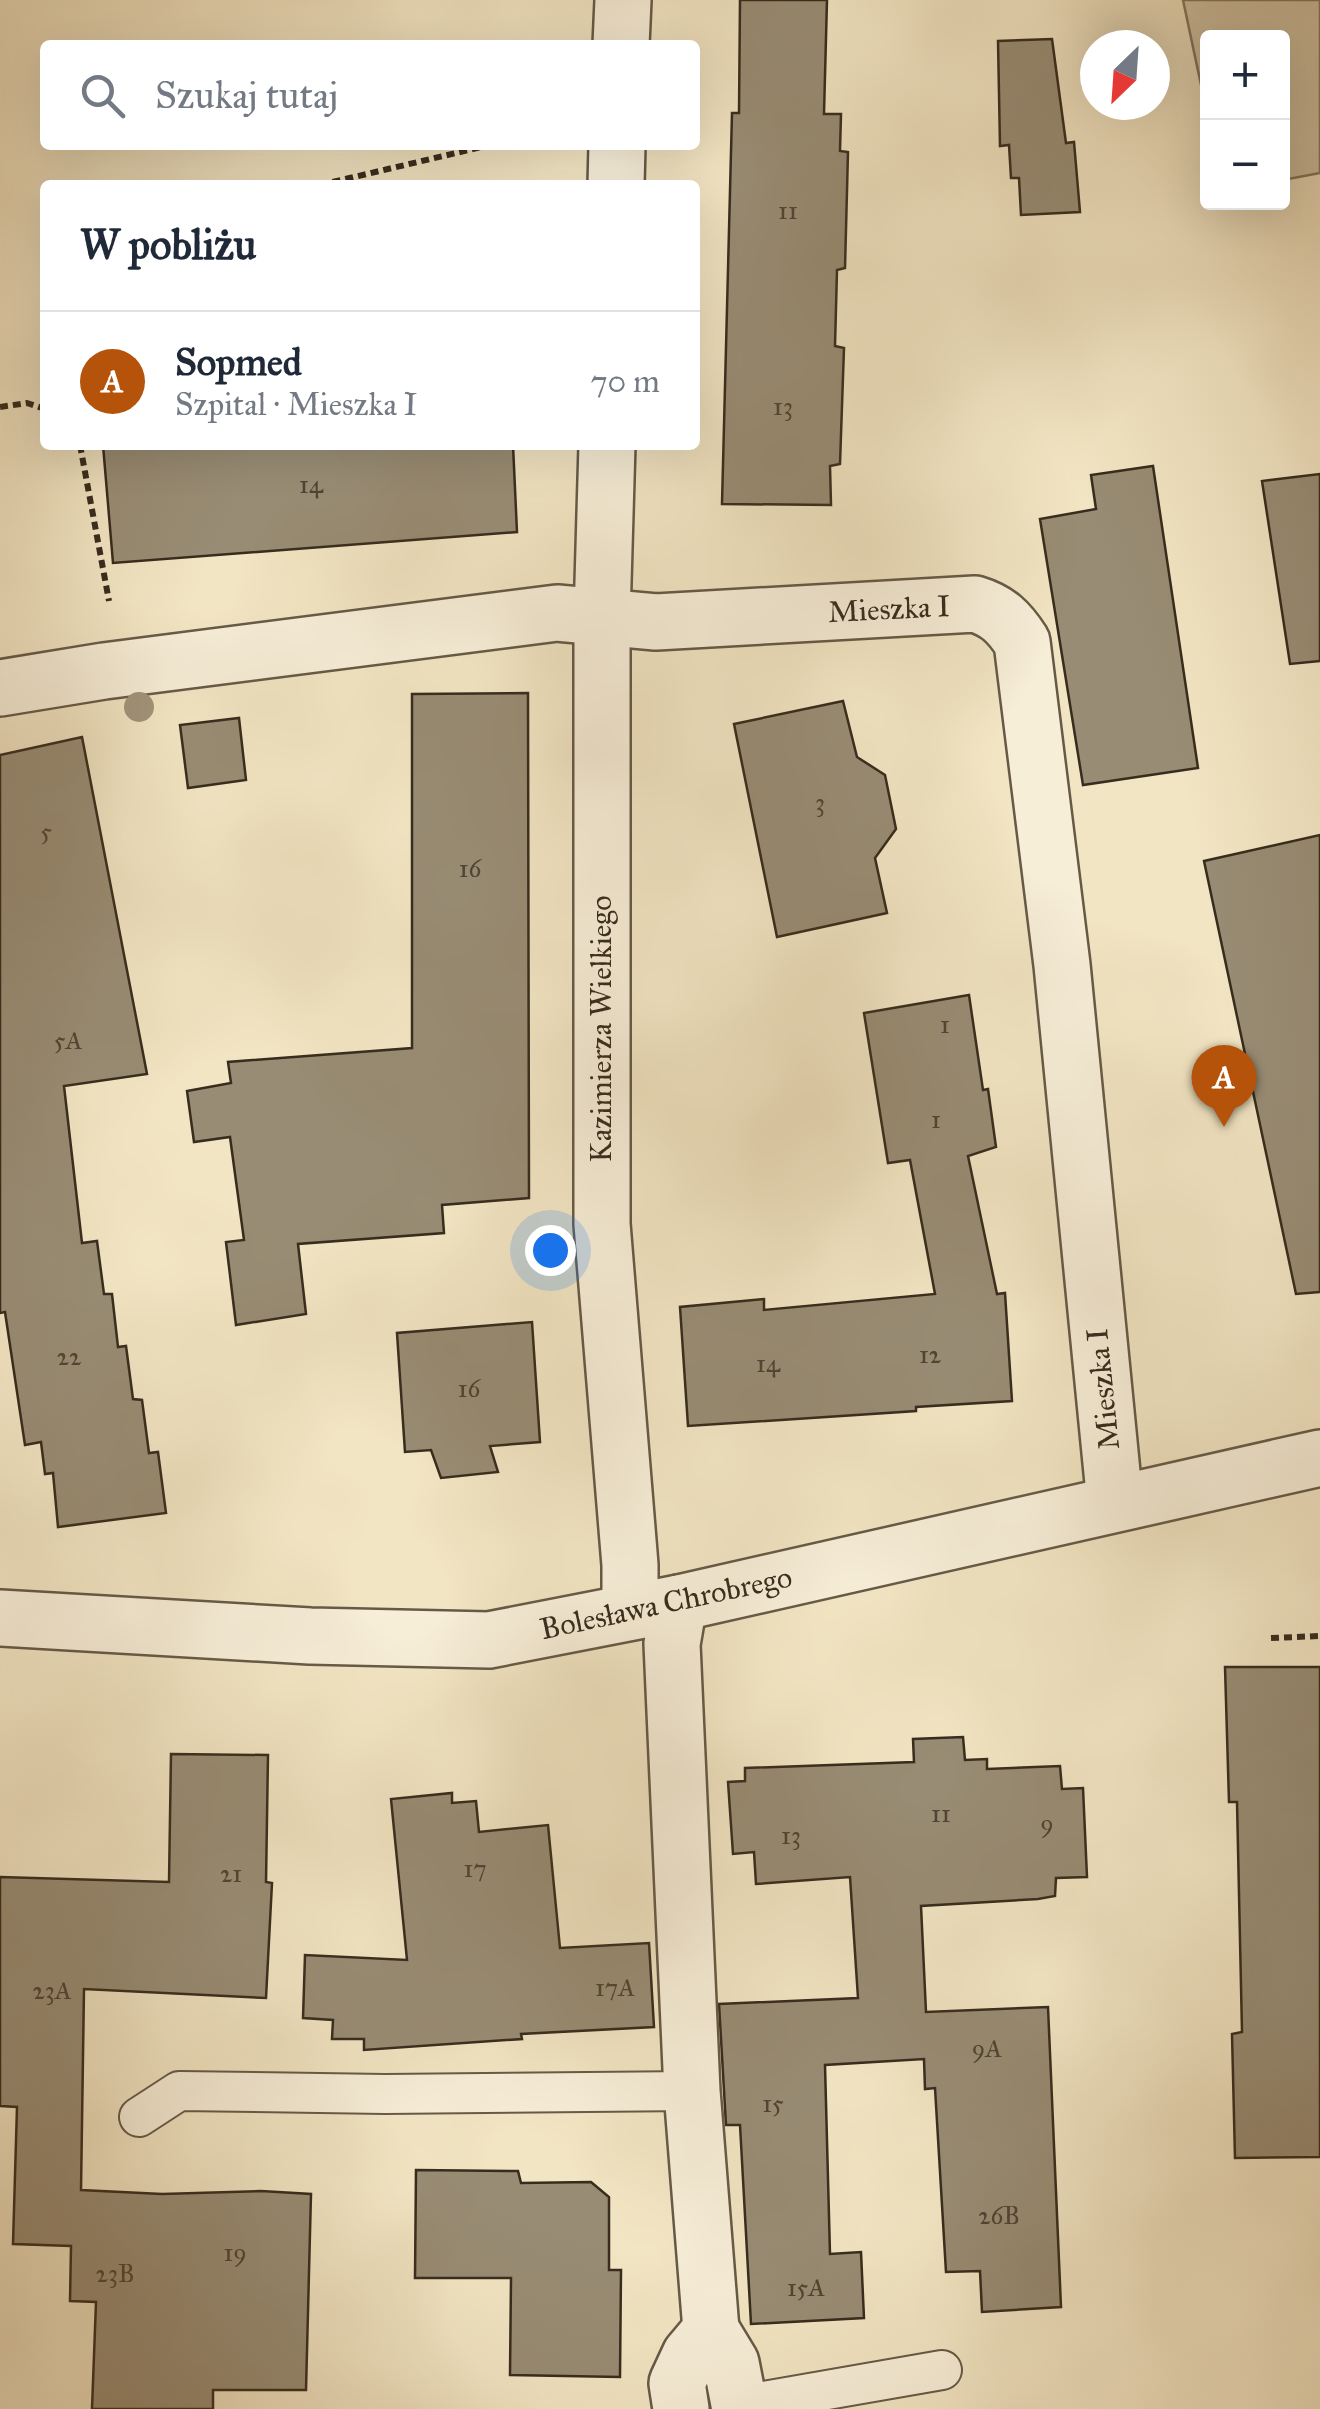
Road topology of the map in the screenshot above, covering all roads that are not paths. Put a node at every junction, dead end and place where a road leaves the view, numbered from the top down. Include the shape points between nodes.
1 (622, 0) edge
2 (621, 40) edge
3 (618, 150) edge
4 (616, 180) edge
5 (607, 450) edge
6 (602, 617) junction
7 (0, 688) edge
8 (1320, 1458) edge
9 (1115, 1504) junction
10 (654, 1607) junction
11 (0, 1618) edge
12 (692, 2091) junction
13 (139, 2117) dead end
14 (711, 2330) junction
15 (942, 2370) dead end
16 (740, 2407) edge
17 (681, 2409) edge

1 - 2 street
3 - 4 street
5 - 6 street, Kazimierza Wielkiego
6 - 7 street, Mieszka I via 557,613
6 - 9 street, Mieszka I via 656,622 974,604 1009,622 1022,642 1062,964
6 - 10 street, Kazimierza Wielkiego via 602,1224 630,1566
8 - 9 street, Bolesława Chrobrego
9 - 10 street, Bolesława Chrobrego
10 - 11 street, Bolesława Chrobrego via 489,1640
10 - 12 street, Kazimierza Wielkiego via 672,1644
12 - 13 lane via 179,2091
12 - 14 street, Kazimierza Wielkiego
14 - 16 street via 731,2364
14 - 17 street via 676,2383
15 - 16 lane

